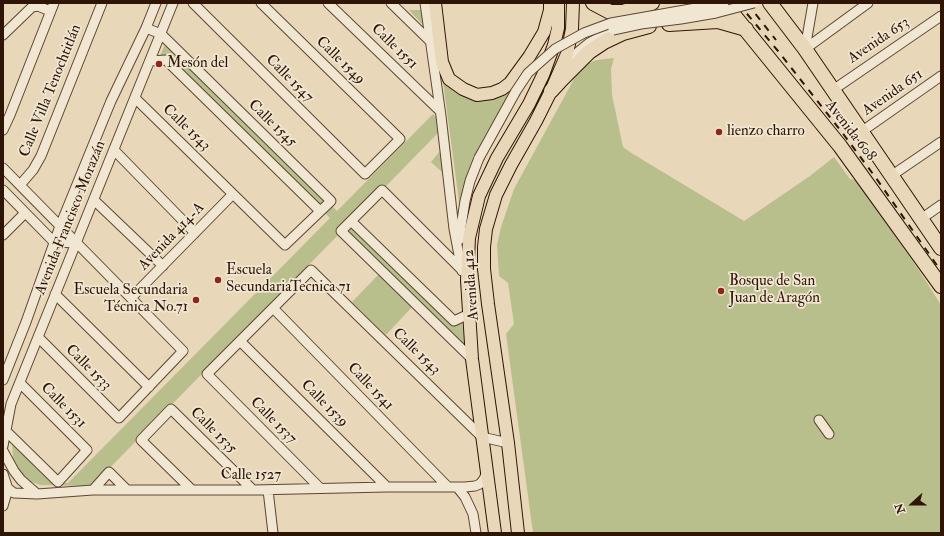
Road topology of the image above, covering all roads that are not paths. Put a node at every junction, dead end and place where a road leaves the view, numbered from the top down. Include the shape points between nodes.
1 (102, 3) edge
2 (156, 3) edge
3 (173, 3) edge
4 (193, 3) edge
5 (260, 3) edge
6 (328, 3) edge
7 (391, 3) edge
8 (418, 3) edge
9 (425, 3) edge
10 (435, 3) edge
11 (550, 3) edge
12 (558, 3) edge
13 (573, 3) edge
14 (593, 3) edge
15 (652, 3) edge
16 (724, 3) edge
17 (754, 3) edge
18 (770, 3) edge
19 (813, 3) edge
20 (868, 3) edge
21 (52, 7) edge
22 (941, 16) edge
23 (146, 28) junction
24 (746, 29) junction
25 (3, 34) edge
26 (161, 34) junction
27 (431, 42) junction
28 (805, 49) junction
29 (150, 61) junction
30 (194, 66) junction
31 (941, 76) edge
32 (558, 77) junction
33 (184, 78) junction
34 (833, 90) junction
35 (551, 91) junction
36 (136, 99) junction
37 (440, 111) junction
38 (3, 130) edge
39 (862, 132) junction
40 (400, 139) joint
41 (941, 142) edge
42 (114, 150) junction
43 (3, 168) edge
44 (891, 176) junction
45 (20, 185) junction
46 (3, 190) edge
47 (234, 194) junction
48 (95, 201) junction
49 (941, 205) edge
50 (320, 211) junction
51 (25, 213) junction
52 (921, 219) junction
53 (351, 221) junction
54 (60, 226) junction
55 (195, 233) junction
56 (3, 234) edge
57 (54, 242) junction
58 (76, 243) junction
59 (458, 248) junction
60 (941, 248) edge
61 (164, 266) junction
62 (465, 275) junction
63 (941, 286) edge
64 (419, 287) junction
65 (55, 294) junction
66 (131, 298) junction
67 (409, 298) junction
68 (273, 308) junction
69 (469, 314) junction
70 (38, 337) junction
71 (240, 340) junction
72 (472, 359) junction
73 (3, 380) edge
74 (20, 383) junction
75 (149, 387) junction
76 (819, 420) dead end
77 (6, 431) junction
78 (829, 434) dead end
79 (482, 437) junction
80 (508, 443) junction
81 (3, 446) edge
82 (3, 451) edge
83 (487, 471) junction
84 (3, 474) edge
85 (6, 487) edge
86 (387, 487) junction
87 (448, 487) junction
88 (457, 487) junction
89 (320, 488) junction
90 (126, 489) junction
91 (93, 490) junction
92 (191, 490) junction
93 (253, 490) junction
94 (268, 490) junction
95 (37, 494) junction
96 (3, 506) edge
97 (273, 533) edge
98 (476, 533) edge
99 (495, 533) edge
100 (518, 533) edge

1 - 45 street, Calle Villa Tenochtitlán via 41,156
2 - 23 street, Avenida Francisco Morazán
3 - 26 street, Avenida Francisco Morazán
4 - 40 street, Calle 1547 via 365,174
5 - 40 street, Calle 1549
6 - 37 street, Calle 1551
7 - 27 street
8 - 9 street
9 - 27 street, Avenida 412
10 - 11 main road via 442,62 449,79 477,95 492,93 510,82 544,32
12 - 62 main road, Avenida 412 via 558,28 543,75 479,196 469,238
13 - 32 main road, Avenida 412 via 572,29 567,54
14 - 15 highway via 610,12 622,12
16 - 24 highway, Avenida 608
16 - 59 street, bridge via 611,23 584,33 556,50 528,73 479,158 470,180 464,201
17 - 32 street, bridge via 716,13 613,30 589,43
18 - 28 highway, Avenida 608
19 - 28 street
20 - 28 street
21 - 25 street via 32,7
21 - 38 street
22 - 34 street, Avenida 653
23 - 26 street, Calle 1545
23 - 54 street, Avenida Francisco Morazán via 110,101
24 - 35 highway via 718,22 675,23 623,33 589,52
24 - 63 highway, Avenida 608 via 840,146
26 - 29 street, Avenida Francisco Morazán
26 - 30 street, Calle 1545
27 - 37 street, Avenida 412
28 - 34 highway, Avenida 608
29 - 33 street, Calle 1545 via 166,60
29 - 36 street, Avenida Francisco Morazán
30 - 33 street
30 - 50 street, Calle 1545 via 331,201
31 - 39 street, Avenida 651
32 - 35 main road, Avenida 412
33 - 50 street, Calle 1545
34 - 39 highway, Avenida 608
35 - 80 main road, Avenida 412 via 496,195 486,229 484,269
36 - 42 street, Avenida Francisco Morazán
36 - 47 street, Calle 1543
37 - 59 street, Avenida 412
39 - 44 highway, Avenida 608
41 - 44 street
42 - 48 street, Avenida Francisco Morazán
42 - 55 street
43 - 45 street
44 - 52 highway, Avenida 608
45 - 54 street
46 - 51 street
47 - 50 street, Calle 1543 via 285,245
47 - 55 street, Avenida 414-A
48 - 58 street, Avenida Francisco Morazán
48 - 61 street
49 - 52 street
51 - 56 street
51 - 57 street
52 - 60 highway, Avenida 608
53 - 62 street via 382,190
53 - 64 street
53 - 67 street via 341,231
54 - 57 street, Avenida Francisco Morazán
54 - 58 street
55 - 61 street, Avenida 414-A
57 - 58 street
57 - 73 street, Avenida Francisco Morazán
58 - 65 street, Avenida Francisco Morazán
58 - 66 street
59 - 62 street, Avenida 412
61 - 66 street, Avenida 414-A
62 - 69 main road, Avenida 412
64 - 67 street
64 - 69 street via 454,321
65 - 70 street, Avenida Francisco Morazán
65 - 75 street
66 - 75 street via 183,351
67 - 72 street
68 - 71 street
68 - 79 street, Calle 1543 via 311,270
68 - 87 street, Calle 1541
69 - 72 main road, Avenida 412
70 - 74 street, Avenida Francisco Morazán
70 - 75 street, Calle 1533 via 119,418
71 - 86 street, Calle 1539
71 - 89 street, Calle 1537 via 206,374
72 - 79 main road, Avenida 412
74 - 77 street, Avenida Francisco Morazán
74 - 77 street, Calle 1531 via 87,450 58,482
76 - 78 street
77 - 81 street, Avenida Francisco Morazán
79 - 80 street
79 - 83 main road, Avenida 412
80 - 100 main road, Avenida 412
82 - 95 street via 21,480
83 - 88 street, Calle 1527 via 480,484
83 - 99 main road, Avenida 412
84 - 85 street
85 - 95 street, Calle 1527 via 19,494
85 - 96 street
86 - 87 street, Calle 1527
86 - 89 street, Calle 1527
87 - 88 street, Calle 1527
88 - 98 street via 473,514
89 - 94 street, Calle 1527
90 - 91 street, Calle 1527
90 - 91 street via 109,472
90 - 92 street, Calle 1527
91 - 95 street, Calle 1527
92 - 93 street, Calle 1527
92 - 93 street, Calle 1535 via 141,440 172,410
93 - 94 street, Calle 1527
94 - 97 street

